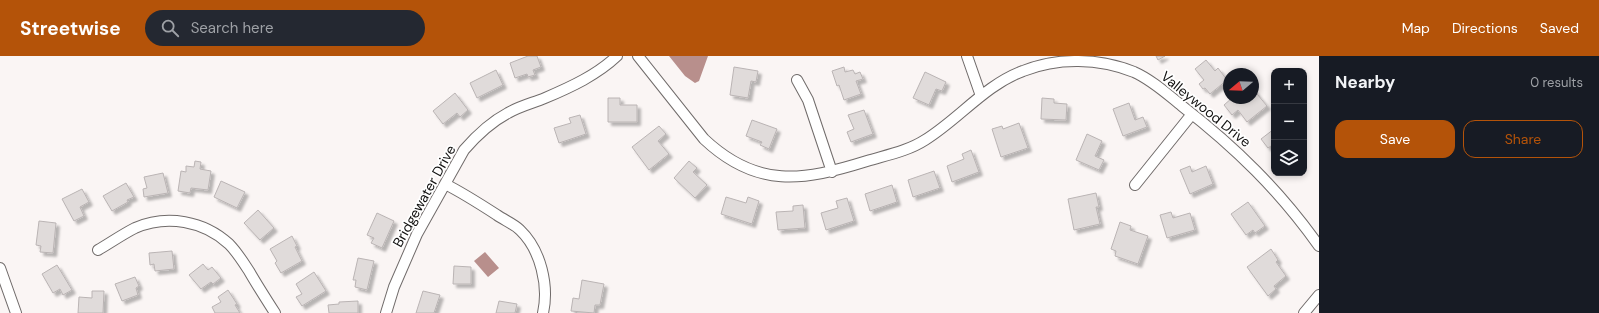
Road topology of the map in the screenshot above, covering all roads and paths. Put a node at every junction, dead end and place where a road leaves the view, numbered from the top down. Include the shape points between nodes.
1 (617, 56) edge
2 (638, 56) edge
3 (967, 56) edge
4 (1107, 60) edge
5 (797, 80) dead end
6 (981, 96) junction
7 (1192, 114) junction
8 (832, 172) junction
9 (444, 184) junction
10 (1135, 185) dead end
11 (1319, 246) edge
12 (98, 250) dead end
13 (0, 268) edge
14 (1319, 295) edge
15 (16, 313) edge
16 (275, 313) edge
17 (386, 313) edge
18 (543, 313) edge
19 (1304, 313) edge

1 - 9 street, Bridgewater Drive via 600,70 564,90 495,120 464,150
2 - 8 street, Valleywood Drive via 704,139 725,156 749,169 776,176 807,176
3 - 6 street
4 - 6 street, Valleywood Drive via 1042,64 1007,78
4 - 7 street, Valleywood Drive via 1148,80
5 - 8 street via 808,100
6 - 8 street, Valleywood Drive via 923,142 909,149
7 - 10 street
7 - 11 street, Valleywood Drive via 1232,146 1267,180
9 - 17 street, Bridgewater Drive via 417,234
9 - 18 street via 520,230 534,251 542,274 545,297
12 - 16 street via 135,228 150,223 176,221 199,226 210,230 230,244
13 - 15 street
14 - 19 street

